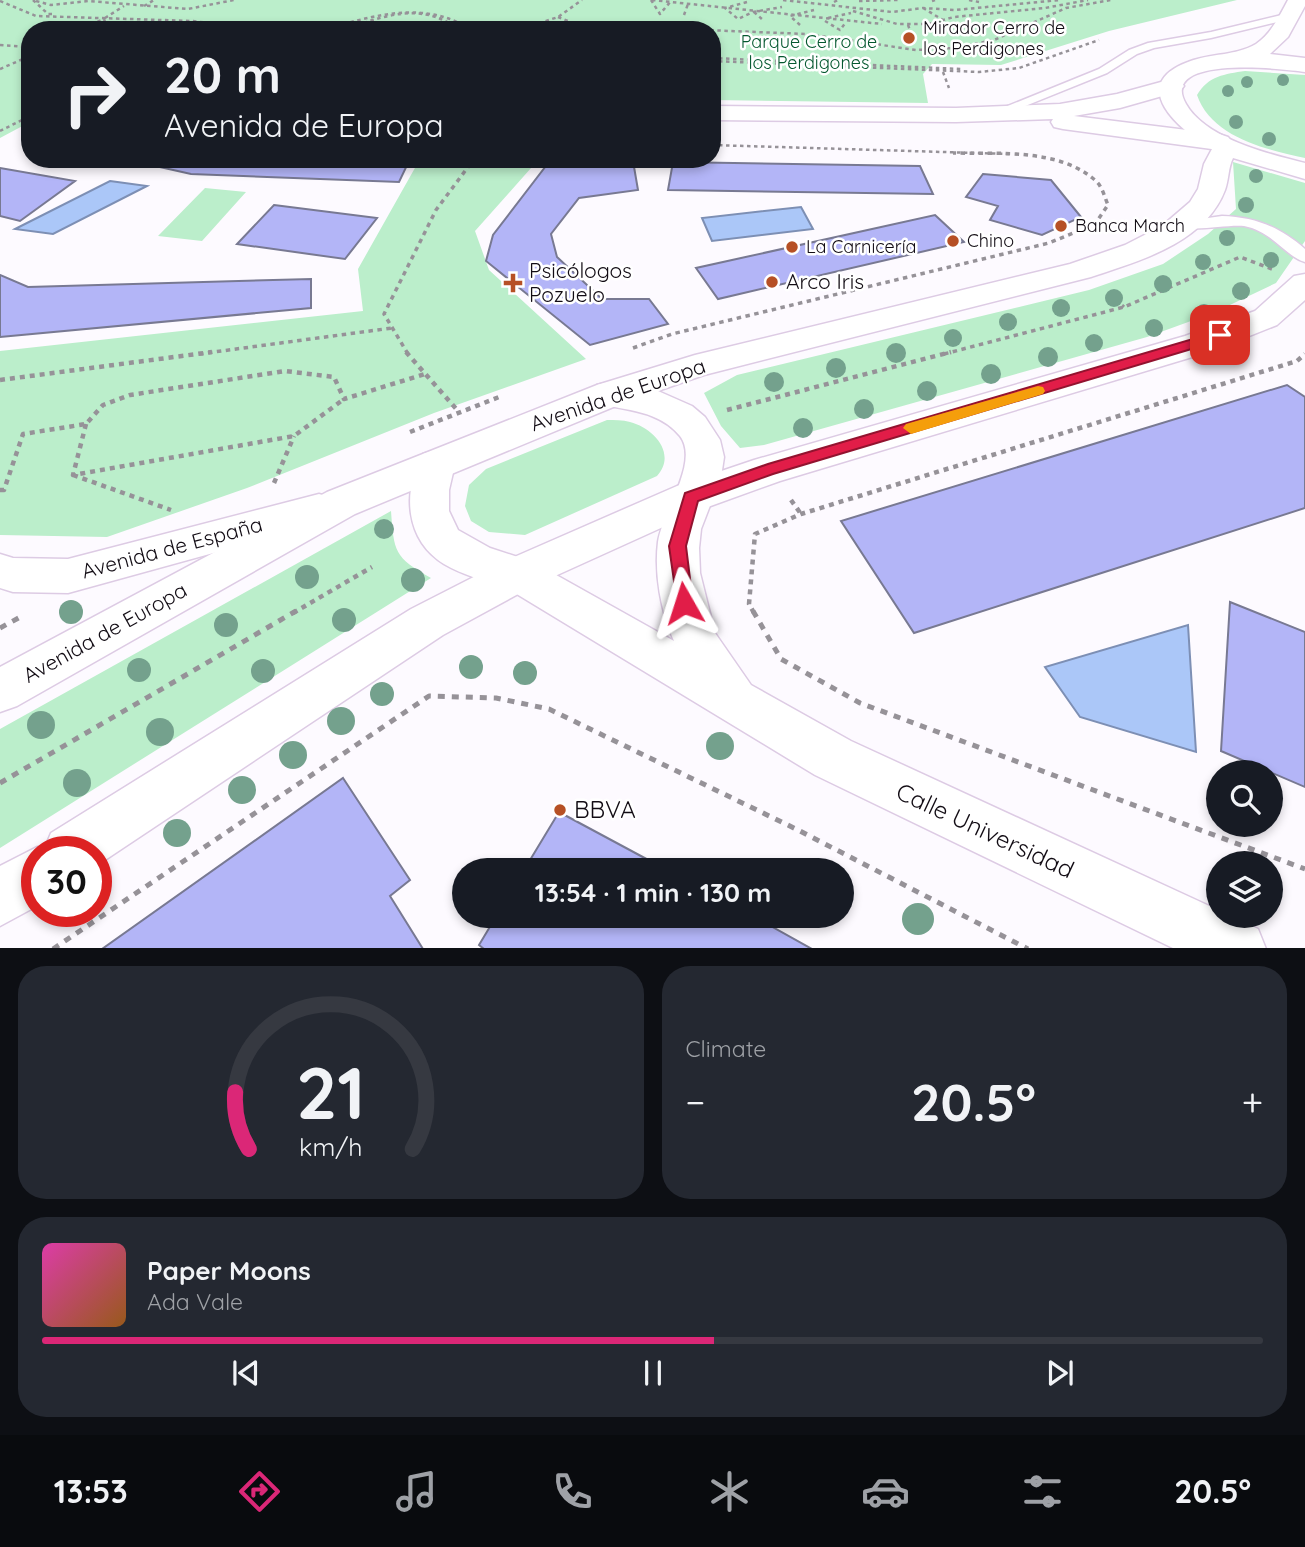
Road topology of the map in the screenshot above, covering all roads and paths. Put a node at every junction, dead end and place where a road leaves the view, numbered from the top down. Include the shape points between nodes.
1 (34, 0) edge
2 (117, 0) edge
3 (154, 0) edge
4 (234, 0) edge
5 (582, 0) edge
6 (652, 0) edge
7 (783, 0) edge
8 (838, 0) edge
9 (866, 0) edge
10 (899, 0) edge
11 (970, 0) edge
12 (1029, 0) edge
13 (1060, 0) edge
14 (1088, 0) edge
15 (1111, 0) edge
16 (0, 1) edge
17 (671, 1) edge
18 (747, 2) dead end
19 (834, 2) dead end
20 (979, 2) dead end
21 (113, 4) junction
22 (688, 4) junction
23 (1038, 4) junction
24 (125, 5) junction
25 (143, 7) junction
26 (782, 7) dead end
27 (726, 8) junction
28 (842, 8) junction
29 (923, 8) junction
30 (1045, 8) junction
31 (814, 10) dead end
32 (754, 12) junction
33 (851, 13) dead end
34 (1295, 13) edge
35 (684, 15) dead end
36 (790, 16) junction
37 (558, 17) junction
38 (105, 18) junction
39 (822, 19) junction
40 (763, 20) dead end
41 (943, 20) junction
42 (98, 21) edge
43 (106, 21) edge
44 (178, 21) edge
45 (193, 21) edge
46 (357, 21) edge
47 (372, 21) edge
48 (448, 21) edge
49 (461, 21) edge
50 (546, 21) edge
51 (568, 21) edge
52 (846, 22) junction
53 (882, 24) dead end
54 (800, 25) dead end
55 (908, 25) junction
56 (721, 29) edge
57 (1107, 34) dead end
58 (913, 38) dead end
59 (1098, 40) dead end
60 (0, 45) edge
61 (21, 46) edge
62 (21, 60) edge
63 (721, 60) edge
64 (721, 60) edge
65 (1238, 60) junction
66 (1305, 65) edge
67 (0, 69) edge
68 (1171, 86) junction
69 (721, 113) edge
70 (994, 114) junction
71 (956, 115) junction
72 (21, 120) edge
73 (0, 131) edge
74 (1223, 144) junction
75 (721, 145) edge
76 (467, 168) edge
77 (1305, 171) edge
78 (1187, 225) junction
79 (1049, 243) dead end
80 (1240, 257) dead end
81 (1305, 257) edge
82 (1305, 283) edge
83 (392, 328) junction
84 (1305, 354) edge
85 (425, 374) junction
86 (0, 380) edge
87 (610, 394) junction
88 (344, 399) junction
89 (727, 410) dead end
90 (86, 424) junction
91 (294, 436) junction
92 (488, 442) junction
93 (436, 464) junction
94 (72, 475) junction
95 (272, 489) dead end
96 (0, 490) edge
97 (691, 497) junction
98 (341, 503) junction
99 (172, 510) dead end
100 (372, 567) dead end
101 (0, 571) edge
102 (518, 575) junction
103 (0, 691) edge
104 (737, 703) junction
105 (0, 783) edge
106 (95, 836) edge
107 (1305, 869) edge
108 (21, 884) edge
109 (0, 898) edge
110 (53, 948) edge
111 (1028, 948) edge
112 (1238, 948) edge

1 - 21 path via 51,5
1 - 38 path via 48,14
2 - 21 path
3 - 25 path
4 - 25 path via 188,9
5 - 37 path
6 - 17 path
6 - 17 path via 660,14
7 - 28 path
8 - 19 path
9 - 10 path via 859,1
11 - 20 path
12 - 23 path
13 - 23 path
14 - 30 path
15 - 56 path via 1066,8 994,40 954,48 916,50 807,34
16 - 38 path via 36,16
17 - 22 path
18 - 27 path
21 - 24 path
22 - 27 path
22 - 35 path
23 - 29 path
23 - 30 path
24 - 25 path
24 - 38 path
26 - 32 path
27 - 32 path
27 - 32 path via 738,19
28 - 29 path via 892,12
28 - 55 path
29 - 41 path
30 - 41 path
31 - 36 path
32 - 36 path
32 - 40 path
33 - 39 path
34 - 65 street via 1265,48
34 - 70 lane via 1152,45 1103,71
36 - 39 path
36 - 54 path
37 - 50 path
37 - 51 path
38 - 42 path
38 - 43 path
38 - 44 path
38 - 45 path
39 - 52 path
39 - 52 path via 839,30
41 - 55 path
46 - 49 path via 420,9
47 - 48 path via 419,13
52 - 53 path
55 - 58 path
57 - 63 path via 1014,67 973,70
59 - 64 path via 1019,68 979,72
60 - 61 path
62 - 67 path
65 - 66 street
65 - 68 street via 1193,68
68 - 70 street via 1120,101 1059,111
68 - 74 street via 1180,113
69 - 71 street
70 - 71 street
71 - 74 street via 1062,122
72 - 73 path
74 - 77 street
74 - 78 street, Avenida de Europa via 1213,189
75 - 79 path via 1032,155 1074,166 1098,182 1108,205 1095,224
76 - 83 path via 436,209 384,314
78 - 81 lane via 1228,218 1256,224 1290,242
78 - 87 street, Avenida de Europa via 1127,255 1080,271 695,366
80 - 89 path via 1124,307
82 - 97 street via 1266,318 1197,344 768,470
83 - 85 path
83 - 86 path
84 - 107 path via 1297,361 800,514 755,534 749,604 781,659 860,703
85 - 88 path
85 - 92 path
87 - 92 street, Avenida de Europa
87 - 97 street, Calle Universidad via 659,402 687,421 704,454 702,477
88 - 90 path via 334,377 285,371 130,395 103,405
88 - 91 path
90 - 94 path
90 - 96 path via 23,434 4,490
91 - 94 path
91 - 95 path
92 - 93 street, Avenida de Europa
93 - 98 street, Avenida de Europa
93 - 102 street, Calle Universidad via 429,482 428,514 436,531 454,552
94 - 99 path
97 - 102 street
97 - 104 street, Calle Universidad via 678,546 684,603 698,646
98 - 101 street, Avenida de España via 68,576
98 - 103 street, Avenida de Europa
100 - 105 path
102 - 104 street, Calle Universidad
102 - 106 street via 427,622
104 - 112 street, Calle Universidad via 868,775
108 - 109 street
110 - 111 path via 429,695 496,698 549,709

